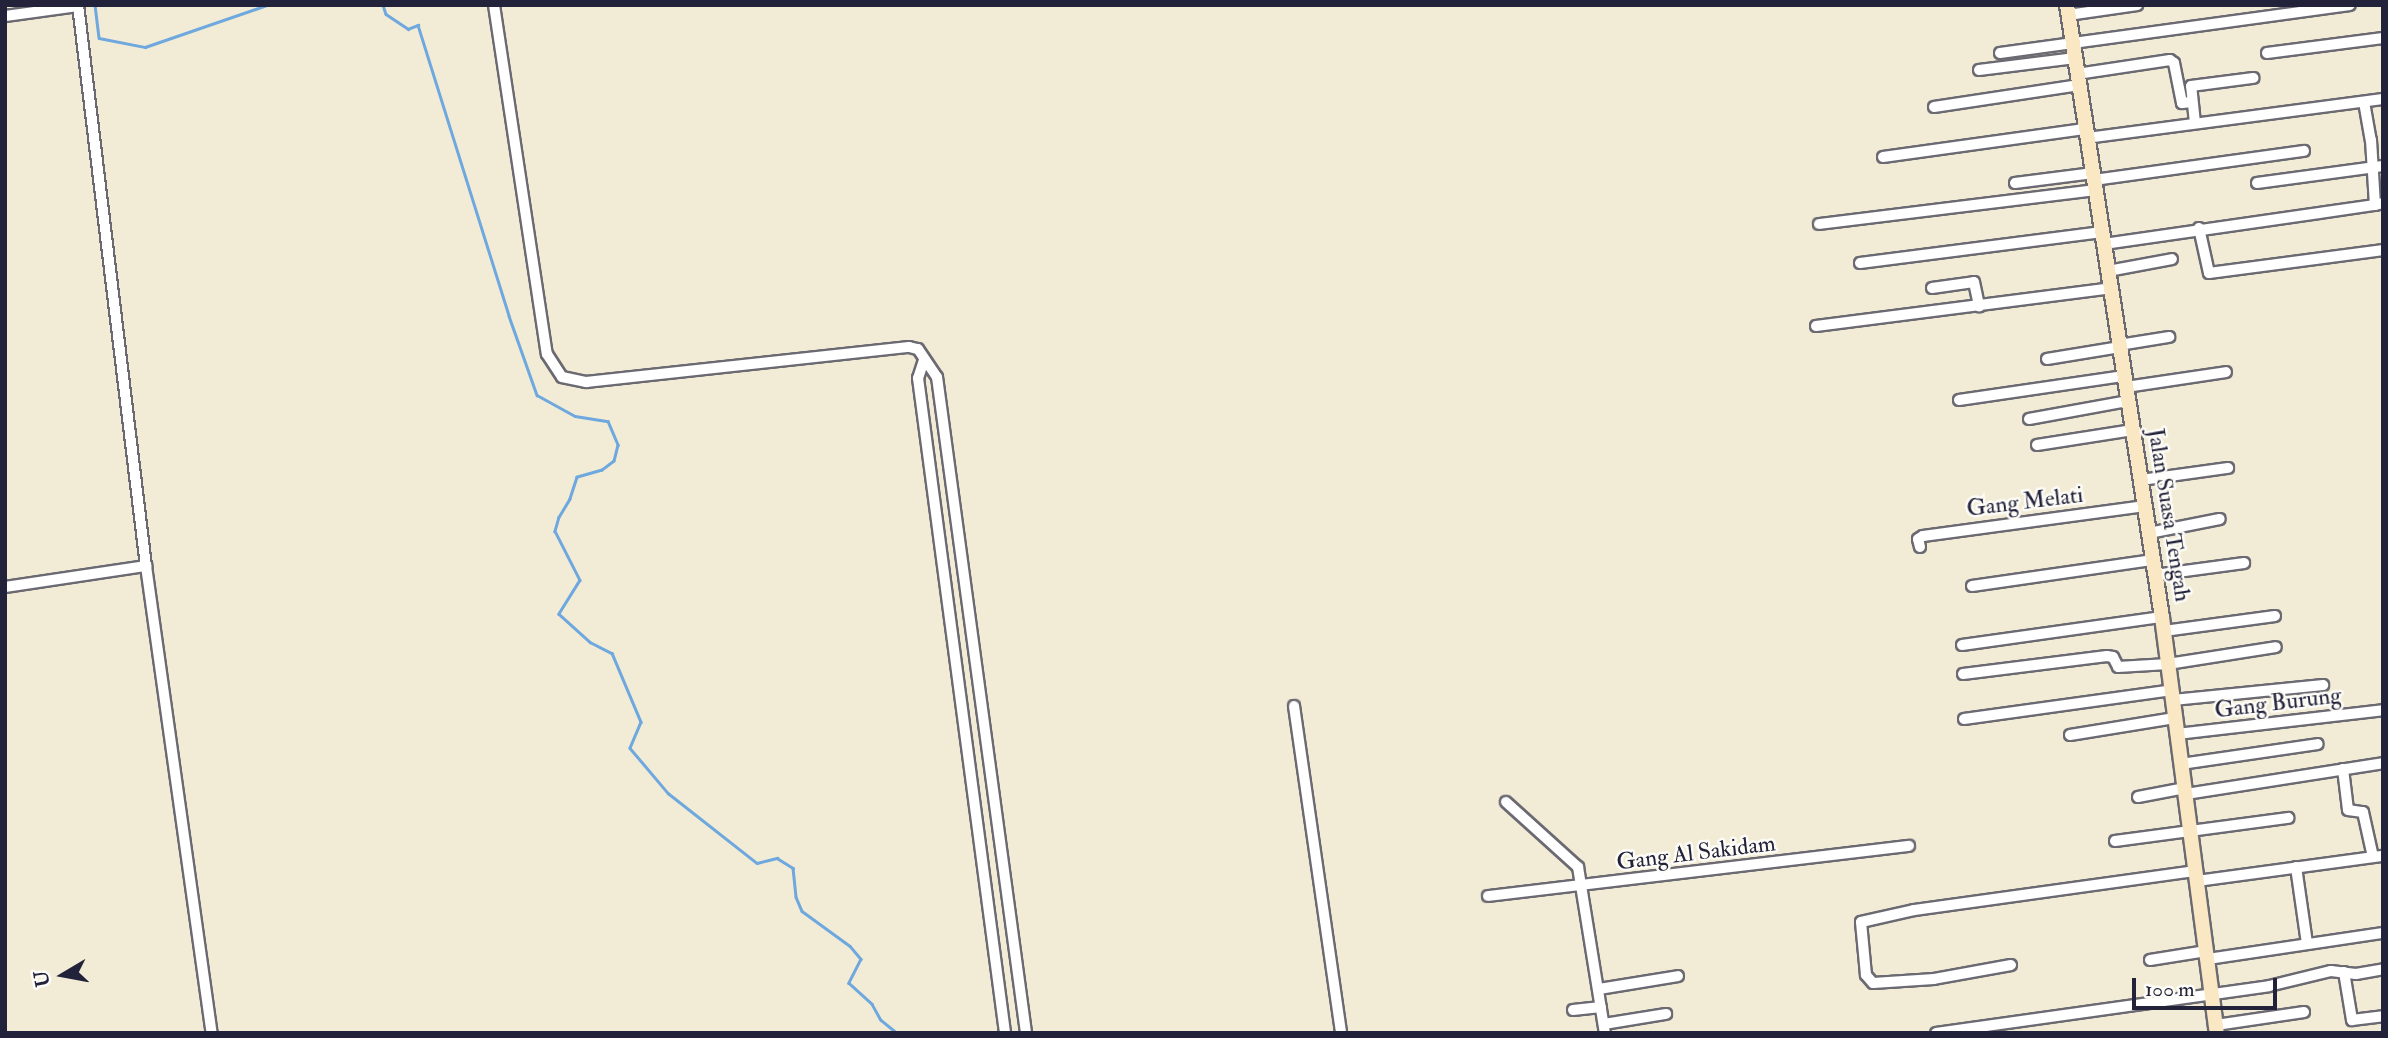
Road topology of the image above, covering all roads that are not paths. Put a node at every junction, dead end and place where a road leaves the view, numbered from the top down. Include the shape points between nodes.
1 (494, 5) edge
2 (2137, 5) edge
3 (2350, 5) edge
4 (78, 6) edge
5 (2068, 10) edge
6 (5, 16) edge
7 (2383, 38) edge
8 (2073, 43) junction
9 (2000, 53) dead end
10 (2267, 53) dead end
11 (2075, 58) junction
12 (1979, 70) dead end
13 (2253, 78) dead end
14 (2078, 79) junction
15 (2383, 99) edge
16 (2192, 102) junction
17 (2364, 102) junction
18 (1934, 107) dead end
19 (2195, 123) junction
20 (2087, 133) junction
21 (2383, 138) edge
22 (2371, 140) junction
23 (2304, 151) dead end
24 (1883, 157) dead end
25 (2378, 167) edge
26 (2094, 181) junction
27 (2015, 183) dead end
28 (2257, 183) dead end
29 (2379, 204) edge
30 (1819, 224) dead end
31 (2199, 228) junction
32 (2103, 238) junction
33 (2383, 250) edge
34 (2172, 259) dead end
35 (1860, 263) dead end
36 (2108, 271) junction
37 (1932, 288) dead end
38 (2110, 288) junction
39 (1979, 306) junction
40 (1816, 326) dead end
41 (2169, 337) dead end
42 (2120, 346) junction
43 (2047, 359) dead end
44 (924, 360) junction
45 (2226, 372) dead end
46 (2126, 388) junction
47 (1959, 400) dead end
48 (2029, 419) dead end
49 (2133, 430) junction
50 (2037, 445) dead end
51 (2228, 468) dead end
52 (2141, 480) junction
53 (2145, 506) junction
54 (2220, 519) dead end
55 (2149, 533) junction
56 (1920, 547) dead end
57 (2153, 560) junction
58 (2244, 563) dead end
59 (146, 566) junction
60 (2155, 575) junction
61 (1972, 586) dead end
62 (5, 587) edge
63 (2275, 616) dead end
64 (2163, 624) junction
65 (1962, 645) dead end
66 (2276, 647) dead end
67 (2168, 664) junction
68 (1964, 674) dead end
69 (2323, 685) dead end
70 (2172, 695) junction
71 (1294, 706) dead end
72 (2383, 710) edge
73 (2175, 718) junction
74 (1964, 719) dead end
75 (2178, 734) junction
76 (2070, 735) dead end
77 (2318, 744) dead end
78 (2383, 763) edge
79 (2181, 764) junction
80 (2343, 769) junction
81 (2185, 791) junction
82 (2138, 797) dead end
83 (1506, 802) dead end
84 (2288, 818) dead end
85 (2191, 832) junction
86 (2115, 841) dead end
87 (1909, 846) dead end
88 (2378, 856) edge
89 (2296, 867) junction
90 (2196, 876) junction
91 (1582, 887) junction
92 (1488, 896) dead end
93 (2383, 933) edge
94 (2307, 943) junction
95 (2207, 955) junction
96 (2150, 960) dead end
97 (2011, 965) dead end
98 (2383, 969) edge
99 (2344, 972) junction
100 (1678, 976) dead end
101 (1599, 989) junction
102 (2212, 994) junction
103 (1601, 1007) junction
104 (1573, 1010) dead end
105 (2304, 1012) dead end
106 (1666, 1014) dead end
107 (2383, 1016) edge
108 (1604, 1028) edge
109 (2217, 1029) edge
110 (212, 1033) edge
111 (1005, 1033) edge
112 (1026, 1033) edge
113 (1341, 1033) edge
114 (1936, 1033) edge

1 - 44 street via 547,354 562,377 586,382 909,347 918,349
2 - 5 street
3 - 8 street
4 - 6 street
4 - 59 street
5 - 8 street, Jalan Suasa Tengah
7 - 10 street
8 - 9 street
8 - 11 street, Jalan Suasa Tengah
11 - 12 street
11 - 14 street, Jalan Suasa Tengah
13 - 16 street via 2191,86
14 - 16 street via 2170,60 2182,103
14 - 18 street
14 - 20 street, Jalan Suasa Tengah
15 - 17 street
16 - 19 street
17 - 19 street
17 - 22 street
19 - 20 street
20 - 24 street
20 - 26 street, Jalan Suasa Tengah
21 - 22 street
22 - 25 street
23 - 26 street
25 - 28 street
25 - 29 street
26 - 27 street
26 - 30 street
26 - 32 street, Jalan Suasa Tengah
29 - 31 street
31 - 32 street
31 - 33 street via 2209,274
32 - 35 street
32 - 36 street, Jalan Suasa Tengah
34 - 36 street
36 - 38 street, Jalan Suasa Tengah
37 - 39 street via 1974,282
38 - 39 street
38 - 42 street, Jalan Suasa Tengah
39 - 40 street
41 - 42 street
42 - 43 street
42 - 46 street, Jalan Suasa Tengah
44 - 111 street via 918,378
44 - 112 street via 937,377
45 - 46 street
46 - 47 street
46 - 48 street
46 - 49 street, Jalan Suasa Tengah
49 - 50 street
49 - 52 street, Jalan Suasa Tengah
51 - 52 street
52 - 53 street, Jalan Suasa Tengah
53 - 55 street, Jalan Suasa Tengah
53 - 56 street, Gang Melati via 1923,536
54 - 55 street
55 - 57 street, Jalan Suasa Tengah
57 - 60 street, Jalan Suasa Tengah
57 - 61 street
58 - 60 street
59 - 62 street
59 - 110 street
60 - 64 street, Jalan Suasa Tengah
63 - 64 street
64 - 65 street
64 - 67 street, Jalan Suasa Tengah
66 - 67 street
67 - 68 street via 2118,667 2113,657 2107,656
67 - 70 street, Jalan Suasa Tengah
69 - 70 street
70 - 73 street, Jalan Suasa Tengah
70 - 74 street
71 - 113 street
72 - 75 street, Gang Burung
73 - 75 street, Jalan Suasa Tengah
73 - 76 street
75 - 79 street, Jalan Suasa Tengah
77 - 79 street
78 - 80 street
79 - 81 street, Jalan Suasa Tengah
80 - 81 street
80 - 88 street via 2348,810 2365,815
81 - 82 street
81 - 85 street, Jalan Suasa Tengah
83 - 91 street via 1576,864
84 - 85 street
85 - 86 street
85 - 90 street, Jalan Suasa Tengah
87 - 91 street, Gang Al Sakidam
88 - 89 street
89 - 90 street
89 - 94 street
90 - 95 street, Jalan Suasa Tengah
90 - 97 street via 1914,911 1861,922 1866,975 1873,983 1934,979
91 - 92 street, Gang Al Sakidam
91 - 101 street
93 - 94 street
94 - 95 street
95 - 96 street
95 - 102 street, Jalan Suasa Tengah
98 - 99 street
99 - 102 street
99 - 107 street via 2352,1020
100 - 101 street
101 - 103 street
102 - 109 street, Jalan Suasa Tengah
102 - 114 street
103 - 104 street
103 - 108 street
105 - 109 street
106 - 108 street

